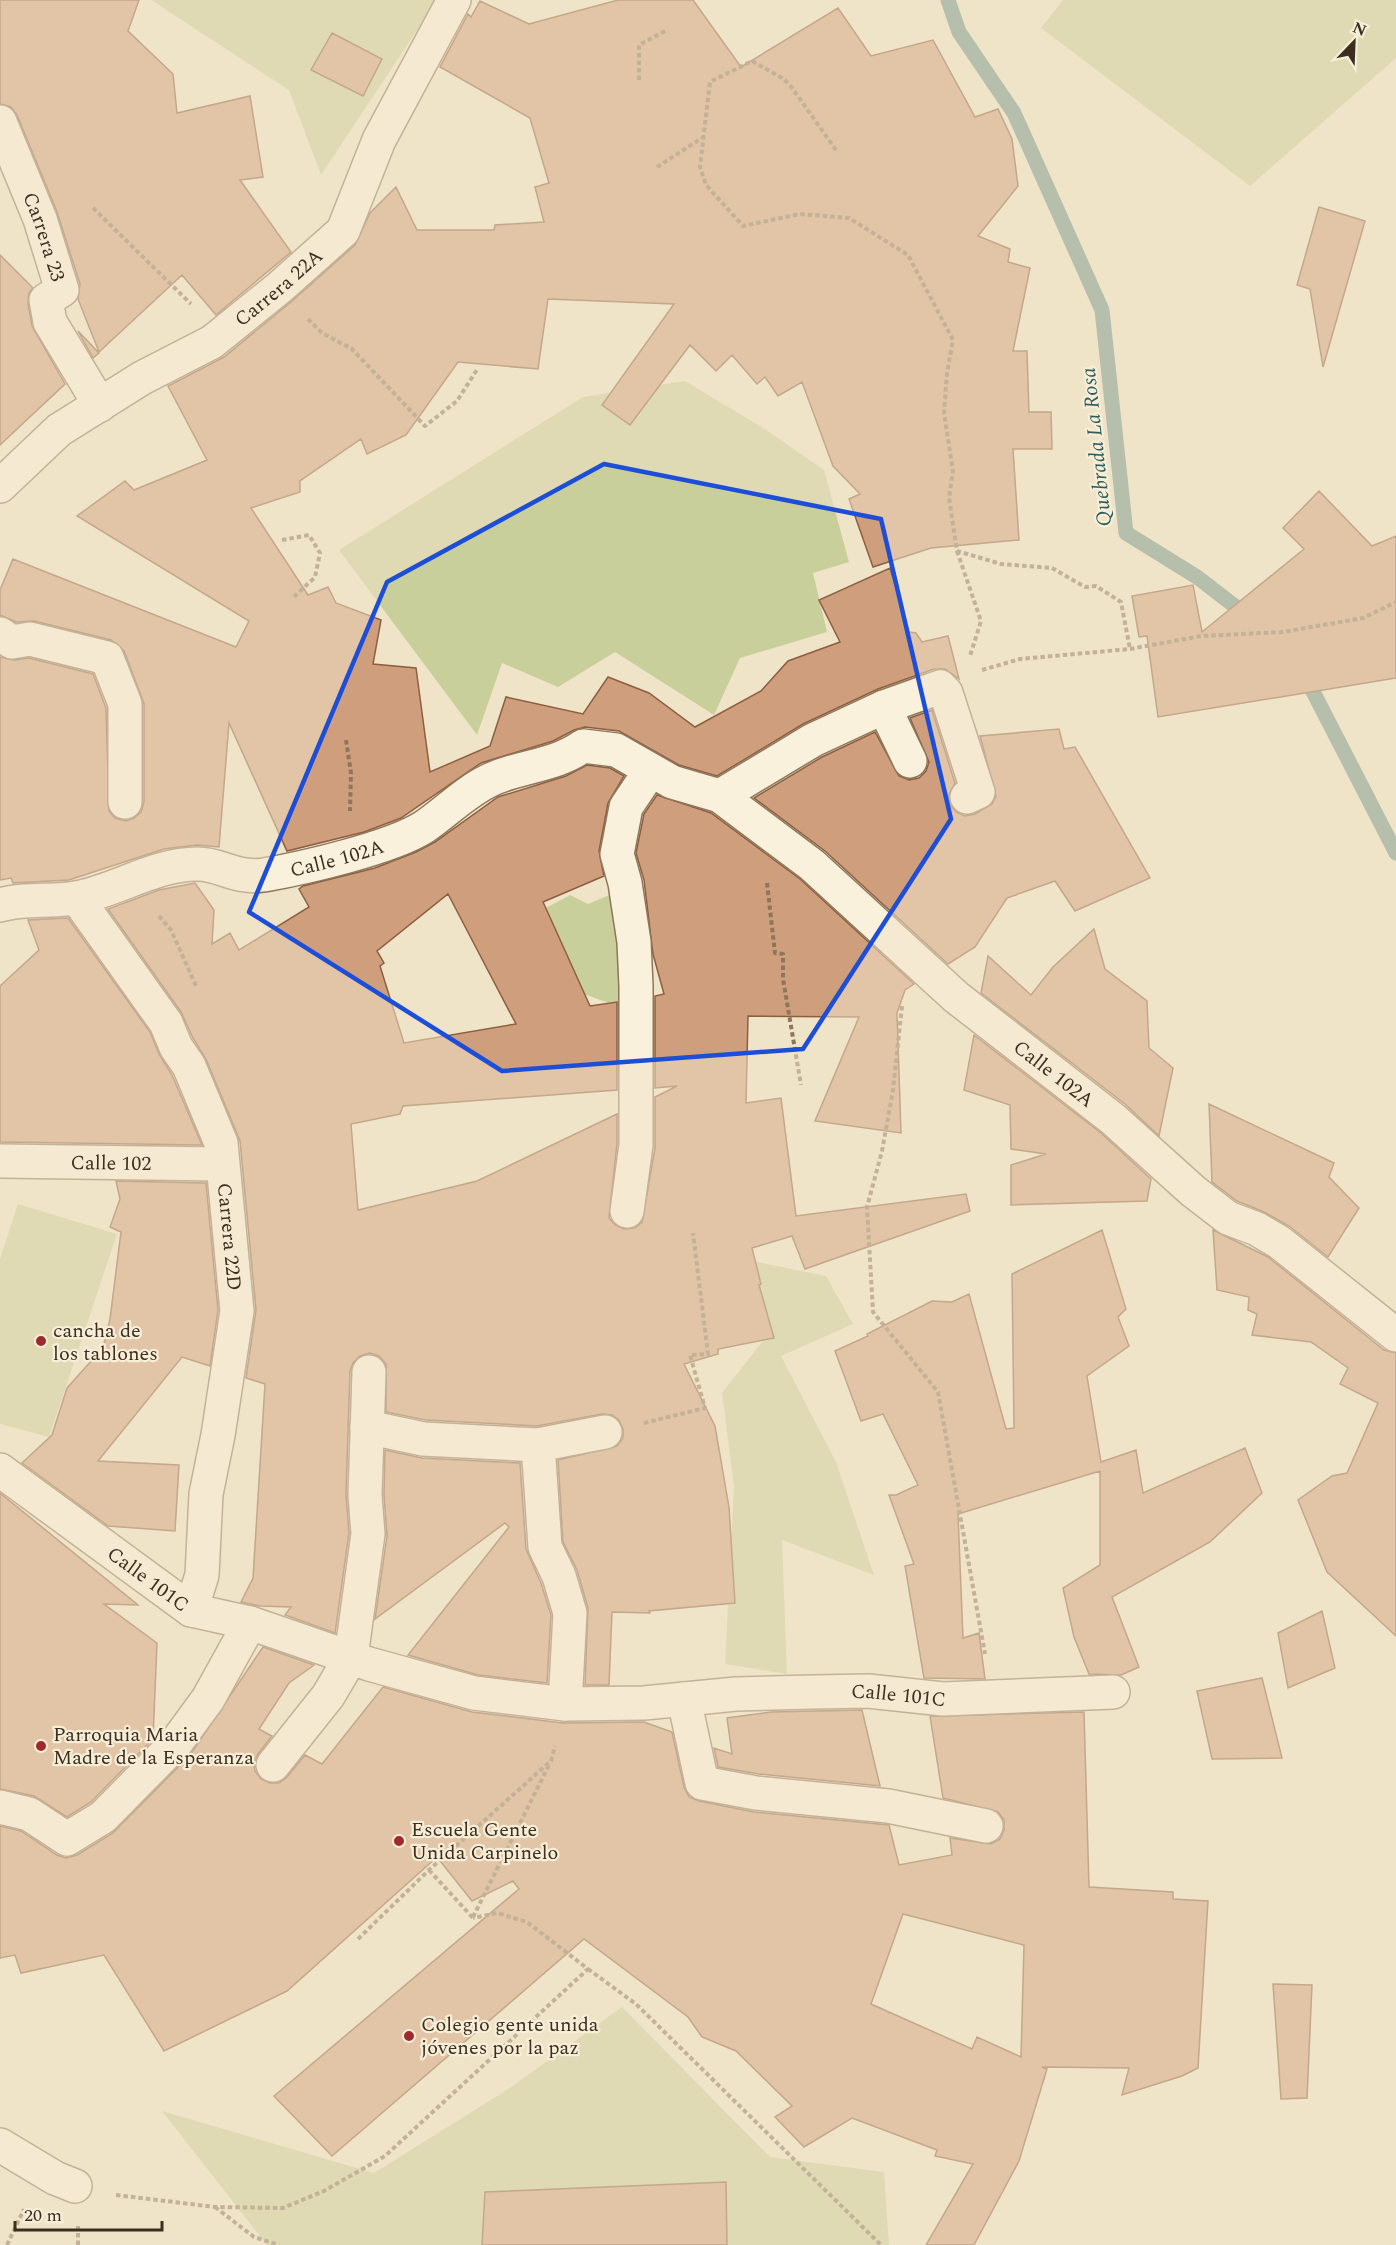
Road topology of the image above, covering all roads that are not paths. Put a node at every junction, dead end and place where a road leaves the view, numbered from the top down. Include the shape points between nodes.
1 (454, 0) edge
2 (0, 122) edge
3 (99, 405) junction
4 (0, 486) edge
5 (0, 634) edge
6 (884, 708) junction
7 (910, 761) dead end
8 (650, 771) junction
9 (720, 796) junction
10 (967, 797) dead end
11 (125, 802) dead end
12 (77, 898) junction
13 (0, 905) edge
14 (0, 1161) edge
15 (222, 1164) junction
16 (627, 1211) dead end
17 (1396, 1335) edge
18 (369, 1372) dead end
19 (367, 1427) junction
20 (605, 1432) road end
21 (538, 1445) junction
22 (0, 1470) edge
23 (191, 1610) junction
24 (250, 1623) junction
25 (351, 1657) junction
26 (1113, 1692) dead end
27 (684, 1699) junction
28 (565, 1704) junction
29 (273, 1765) dead end
30 (0, 1807) edge
31 (986, 1826) dead end
32 (0, 2145) edge
33 (75, 2186) road end

1 - 3 street, Carrera 22A via 379,140 343,231 222,334
2 - 3 street, Carrera 23 via 40,219 62,290 46,300 50,322
3 - 4 street, Carrera 22A via 59,430
5 - 11 street via 12,642 30,639 107,658 125,704
6 - 7 street
6 - 9 street via 813,740
6 - 10 street via 940,687 946,693 978,792
8 - 9 street, Calle 102A
8 - 12 street, Calle 102A via 616,750 583,746 565,759 492,779 460,798 423,828 320,863 238,876 201,863 186,864 138,875 102,892
8 - 16 street via 626,807 617,854 634,942 636,986 636,1145
9 - 17 street, Calle 102A via 812,865 956,997 1146,1146 1193,1191 1228,1218 1279,1242
12 - 13 street, Calle 102A
12 - 15 street, Carrera 22D via 166,1023 221,1143
14 - 15 street, Calle 102
15 - 23 street, Carrera 22D via 237,1311 206,1494 202,1575
18 - 19 street
19 - 21 street via 423,1439
19 - 25 street via 368,1534
20 - 21 street
21 - 28 street via 545,1547 570,1613
22 - 23 street, Calle 101C
23 - 24 street, Calle 101C
24 - 25 street, Calle 101C
24 - 30 street via 208,1699 175,1744 103,1817 67,1839 29,1814
25 - 28 street, Calle 101C via 474,1693
25 - 29 street via 328,1696
26 - 27 street, Calle 101C via 943,1699 868,1691
27 - 28 street, Calle 101C
27 - 31 street via 702,1783 756,1793 888,1806
32 - 33 street

